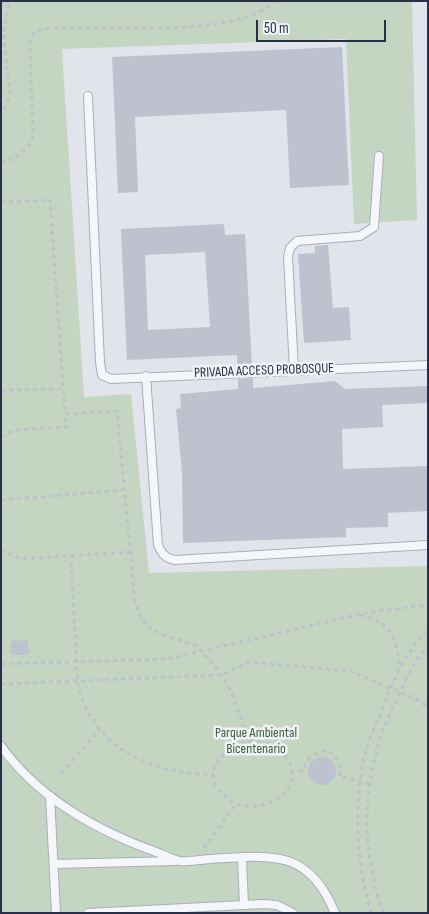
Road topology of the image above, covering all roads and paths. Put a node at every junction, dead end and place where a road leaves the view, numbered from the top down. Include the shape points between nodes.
1 (10, 1) edge
2 (276, 1) edge
3 (88, 96) dead end
4 (1, 117) edge
5 (379, 156) dead end
6 (1, 163) edge
7 (1, 202) edge
8 (428, 365) edge
9 (294, 370) junction
10 (146, 376) junction
11 (64, 388) junction
12 (1, 390) edge
13 (65, 414) junction
14 (1, 436) edge
15 (124, 490) junction
16 (1, 500) edge
17 (428, 545) edge
18 (1, 550) edge
19 (130, 552) junction
20 (70, 556) junction
21 (428, 605) edge
22 (358, 615) junction
23 (428, 630) edge
24 (428, 648) edge
25 (203, 653) junction
26 (77, 661) junction
27 (1, 664) edge
28 (400, 666) junction
29 (222, 675) junction
30 (78, 680) junction
31 (1, 684) edge
32 (390, 688) junction
33 (400, 692) junction
34 (428, 706) edge
35 (100, 729) junction
36 (249, 741) junction
37 (1, 746) edge
38 (292, 771) junction
39 (61, 773) dead end
40 (214, 774) junction
41 (361, 782) junction
42 (369, 784) junction
43 (50, 796) junction
44 (236, 804) junction
45 (242, 858) junction
46 (196, 860) junction
47 (179, 861) junction
48 (54, 864) junction
49 (244, 905) junction
50 (56, 913) edge
51 (88, 913) edge
52 (294, 913) edge
53 (335, 913) edge
54 (371, 913) edge
55 (382, 913) edge

1 - 4 path via 3,31 10,94
2 - 6 path via 247,18 204,25 42,28 34,33 30,43 33,135 28,148 16,158
3 - 10 lane, PRIVADA ACCESO PROBOSQUE via 102,374 111,379
5 - 9 lane via 374,227 360,236 297,241 290,248
7 - 11 path via 50,200
8 - 9 lane, PRIVADA ACCESO PROBOSQUE
9 - 10 lane, PRIVADA ACCESO PROBOSQUE
10 - 17 lane via 158,545 168,559
11 - 12 path
11 - 13 path
13 - 14 path via 66,427 15,430
13 - 15 path via 117,411
15 - 16 path
15 - 19 path
18 - 20 path via 21,559
19 - 20 path
19 - 25 path via 135,602 141,618 148,627 197,646
20 - 26 path
21 - 22 path
22 - 25 path
22 - 28 path via 372,618 387,628 394,639
23 - 28 path
24 - 33 path via 417,657
25 - 26 path via 154,660
25 - 29 path
26 - 27 path
26 - 30 path
28 - 32 path
29 - 30 path
29 - 32 path via 248,662 350,671
29 - 36 path
30 - 31 path
30 - 35 path via 88,713
32 - 33 path
32 - 41 path via 364,758
33 - 34 path
33 - 42 path via 372,761
35 - 39 path
35 - 40 path via 136,759 176,771
36 - 38 path via 262,741 283,751
36 - 40 path via 222,754
37 - 43 lane via 11,760
38 - 41 path via 303,771 312,755 328,750 339,762 339,776
38 - 44 path via 286,792 276,801 248,806
40 - 44 path via 218,788
41 - 42 path
41 - 54 path via 358,843
42 - 55 path via 368,833 373,885
43 - 47 lane via 108,831
43 - 48 lane
44 - 46 path
45 - 46 lane
45 - 49 lane
45 - 53 lane via 264,857 295,863 309,871 320,882
46 - 47 lane
47 - 48 lane
48 - 50 lane
49 - 51 lane
49 - 52 lane via 277,905

